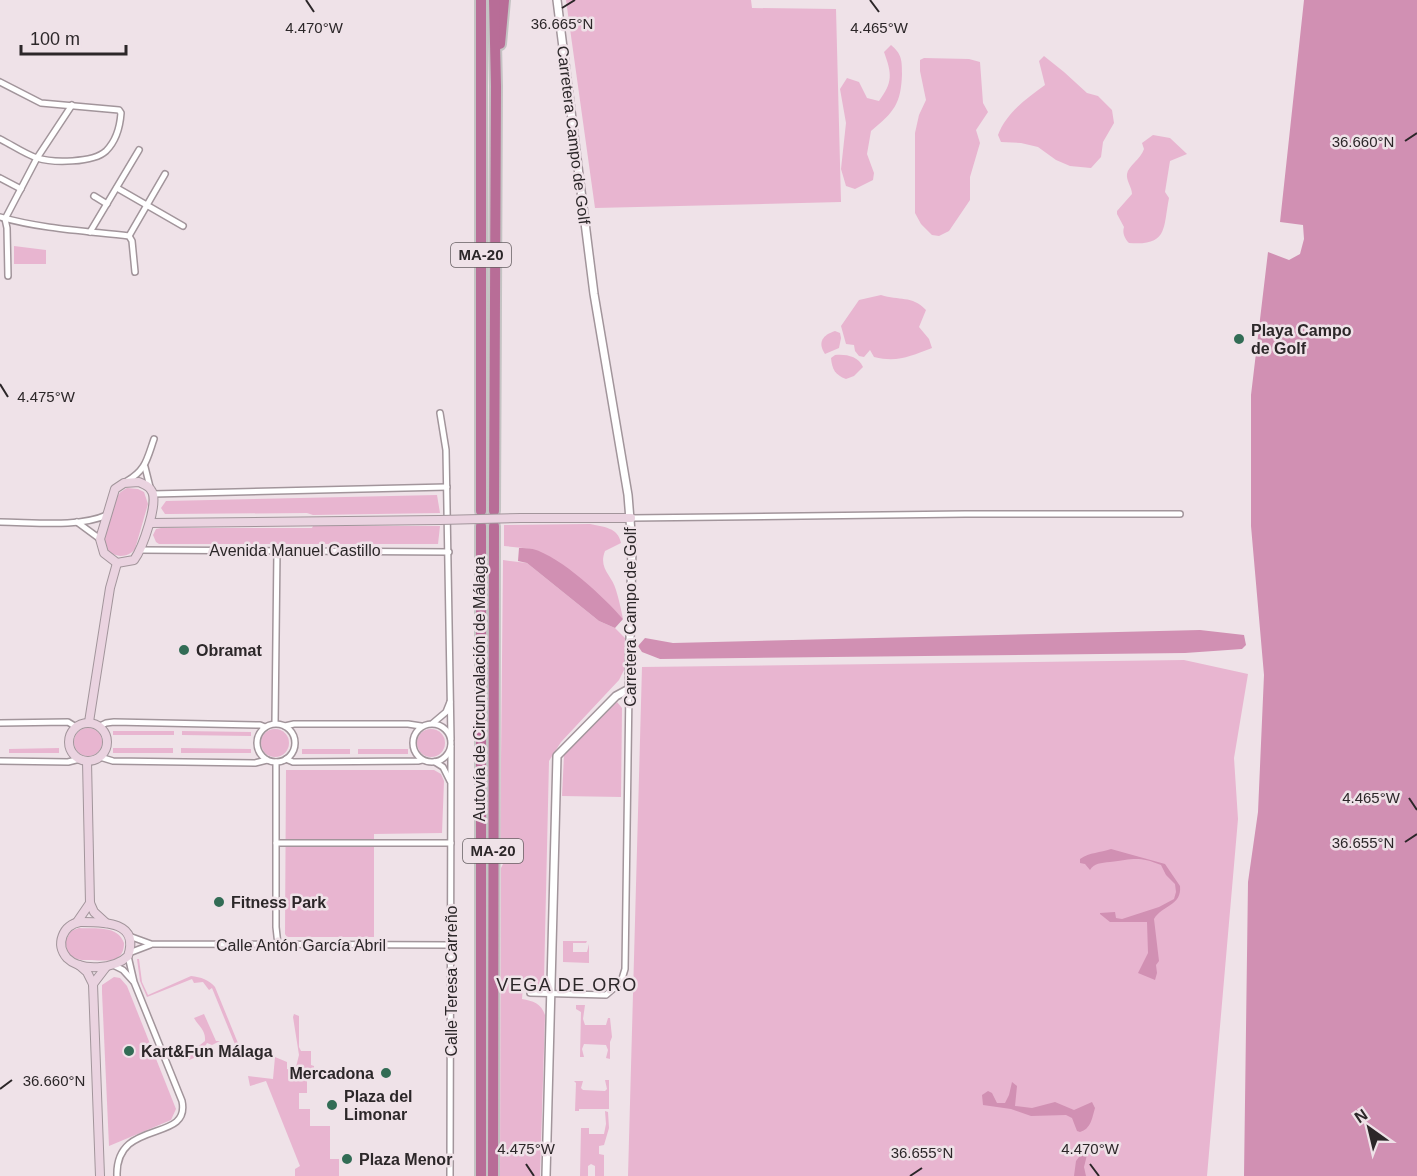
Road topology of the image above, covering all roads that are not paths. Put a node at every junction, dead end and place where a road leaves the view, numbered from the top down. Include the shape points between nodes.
1 (474, 0) edge
2 (481, 0) edge
3 (494, 0) edge
4 (504, 0) edge
5 (557, 0) edge
6 (482, 56) junction
7 (0, 82) edge
8 (496, 86) junction
9 (72, 105) junction
10 (0, 139) edge
11 (140, 150) dead end
12 (37, 158) junction
13 (165, 174) dead end
14 (0, 178) edge
15 (117, 188) junction
16 (21, 189) junction
17 (94, 196) dead end
18 (107, 204) junction
19 (147, 205) junction
20 (2, 218) edge
21 (183, 226) dead end
22 (90, 232) junction
23 (129, 236) junction
24 (0, 261) edge
25 (8, 261) junction
26 (135, 272) dead end
27 (8, 276) dead end
28 (440, 413) dead end
29 (154, 439) dead end
30 (145, 466) junction
31 (124, 483) junction
32 (447, 487) junction
33 (152, 491) junction
34 (481, 511) dead end
35 (494, 511) dead end
36 (1180, 514) dead end
37 (107, 515) junction
38 (630, 518) junction
39 (0, 522) edge
40 (76, 522) junction
41 (150, 523) junction
42 (481, 526) dead end
43 (494, 526) dead end
44 (100, 539) junction
45 (141, 550) junction
46 (277, 550) junction
47 (449, 552) junction
48 (117, 563) junction
49 (629, 689) junction
50 (450, 700) junction
51 (89, 722) junction
52 (0, 723) edge
53 (275, 723) junction
54 (433, 723) junction
55 (100, 726) junction
56 (285, 726) junction
57 (421, 726) junction
58 (76, 727) junction
59 (265, 727) junction
60 (451, 739) junction
61 (451, 746) junction
62 (100, 757) junction
63 (286, 759) junction
64 (83, 760) junction
65 (267, 760) junction
66 (422, 760) junction
67 (0, 761) edge
68 (276, 762) junction
69 (435, 762) junction
70 (452, 786) junction
71 (276, 843) junction
72 (451, 843) junction
73 (90, 903) junction
74 (77, 922) junction
75 (106, 923) junction
76 (129, 936) junction
77 (151, 944) junction
78 (278, 945) junction
79 (451, 945) junction
80 (129, 954) junction
81 (79, 965) junction
82 (110, 966) junction
83 (134, 982) junction
84 (93, 984) junction
85 (530, 993) dead end
86 (550, 995) junction
87 (100, 1176) edge
88 (117, 1176) edge
89 (450, 1176) edge
90 (481, 1176) edge
91 (493, 1176) edge
92 (546, 1176) edge

1 - 6 highway via 476,42
2 - 6 highway, MA-20
3 - 8 highway, MA-20
4 - 8 highway
5 - 38 street, Carretera Campo de Golf via 594,294
6 - 34 highway, MA-20
7 - 9 street via 41,103
8 - 35 highway, MA-20
9 - 12 street
9 - 12 street via 119,110 120,128 105,152 63,162
10 - 12 street
11 - 15 street
12 - 16 street
13 - 19 street
14 - 16 street
15 - 18 street
15 - 19 street
16 - 20 street
17 - 18 street
18 - 22 street
19 - 21 street
19 - 23 street
20 - 22 street
20 - 25 street via 7,228
22 - 23 street
23 - 26 street
24 - 25 street
25 - 27 street
28 - 32 street
29 - 30 street
30 - 31 street
30 - 33 street
31 - 33 main road via 139,482
31 - 37 main road via 115,489
32 - 33 street
32 - 47 street
33 - 41 main road
36 - 38 street
37 - 40 street
37 - 44 main road
38 - 41 main road, Avenida Manuel Castillo, bridge
38 - 49 street, Carretera Campo de Golf
39 - 40 street
40 - 44 street
41 - 45 main road
42 - 90 highway, Autovía de Circunvalación de Málaga / MA-20
43 - 91 highway, Autovía de Circunvalación de Málaga / MA-20
44 - 48 main road via 104,553
45 - 46 street, Avenida Manuel Castillo
45 - 48 main road via 134,560
46 - 47 street, Avenida Manuel Castillo
46 - 53 street
47 - 50 street
48 - 51 main road
49 - 86 street via 616,696 557,756
49 - 86 street, Carretera Campo de Golf via 625,969 621,982 606,995
50 - 54 street via 446,712
50 - 60 street
51 - 55 main road
51 - 58 main road
52 - 58 street via 68,722
53 - 56 street
53 - 59 street
54 - 57 street
54 - 60 street via 445,728
55 - 59 street via 114,722
55 - 62 main road via 107,742
56 - 57 street
56 - 63 street via 295,742
57 - 66 street via 412,743
58 - 64 main road via 69,744 74,756
59 - 65 street via 256,741 259,753
60 - 61 street
61 - 69 street via 445,757
61 - 70 street, Calle Teresa Carreño
62 - 64 main road
62 - 65 street via 113,761
63 - 66 street
63 - 68 street
64 - 67 street
64 - 73 main road
65 - 68 street
66 - 69 street
68 - 71 street
69 - 70 street via 448,774
70 - 72 street, Calle Teresa Carreño
71 - 72 street
71 - 78 street
72 - 79 street, Calle Teresa Carreño
73 - 74 main road
73 - 75 main road
74 - 75 main road
74 - 81 main road via 62,935 61,942 66,956
75 - 76 main road via 116,924
76 - 77 street, Calle Antón García Abril
76 - 80 main road
77 - 78 street, Calle Antón García Abril
77 - 80 street, Calle Antón García Abril
78 - 79 street, Calle Antón García Abril
79 - 89 street, Calle Teresa Carreño
80 - 82 main road
80 - 83 street
81 - 82 main road
81 - 84 main road
82 - 83 street via 123,970
82 - 84 main road
83 - 88 street via 184,1109 176,1123 126,1145 120,1153
84 - 87 main road
85 - 86 street
86 - 92 street

